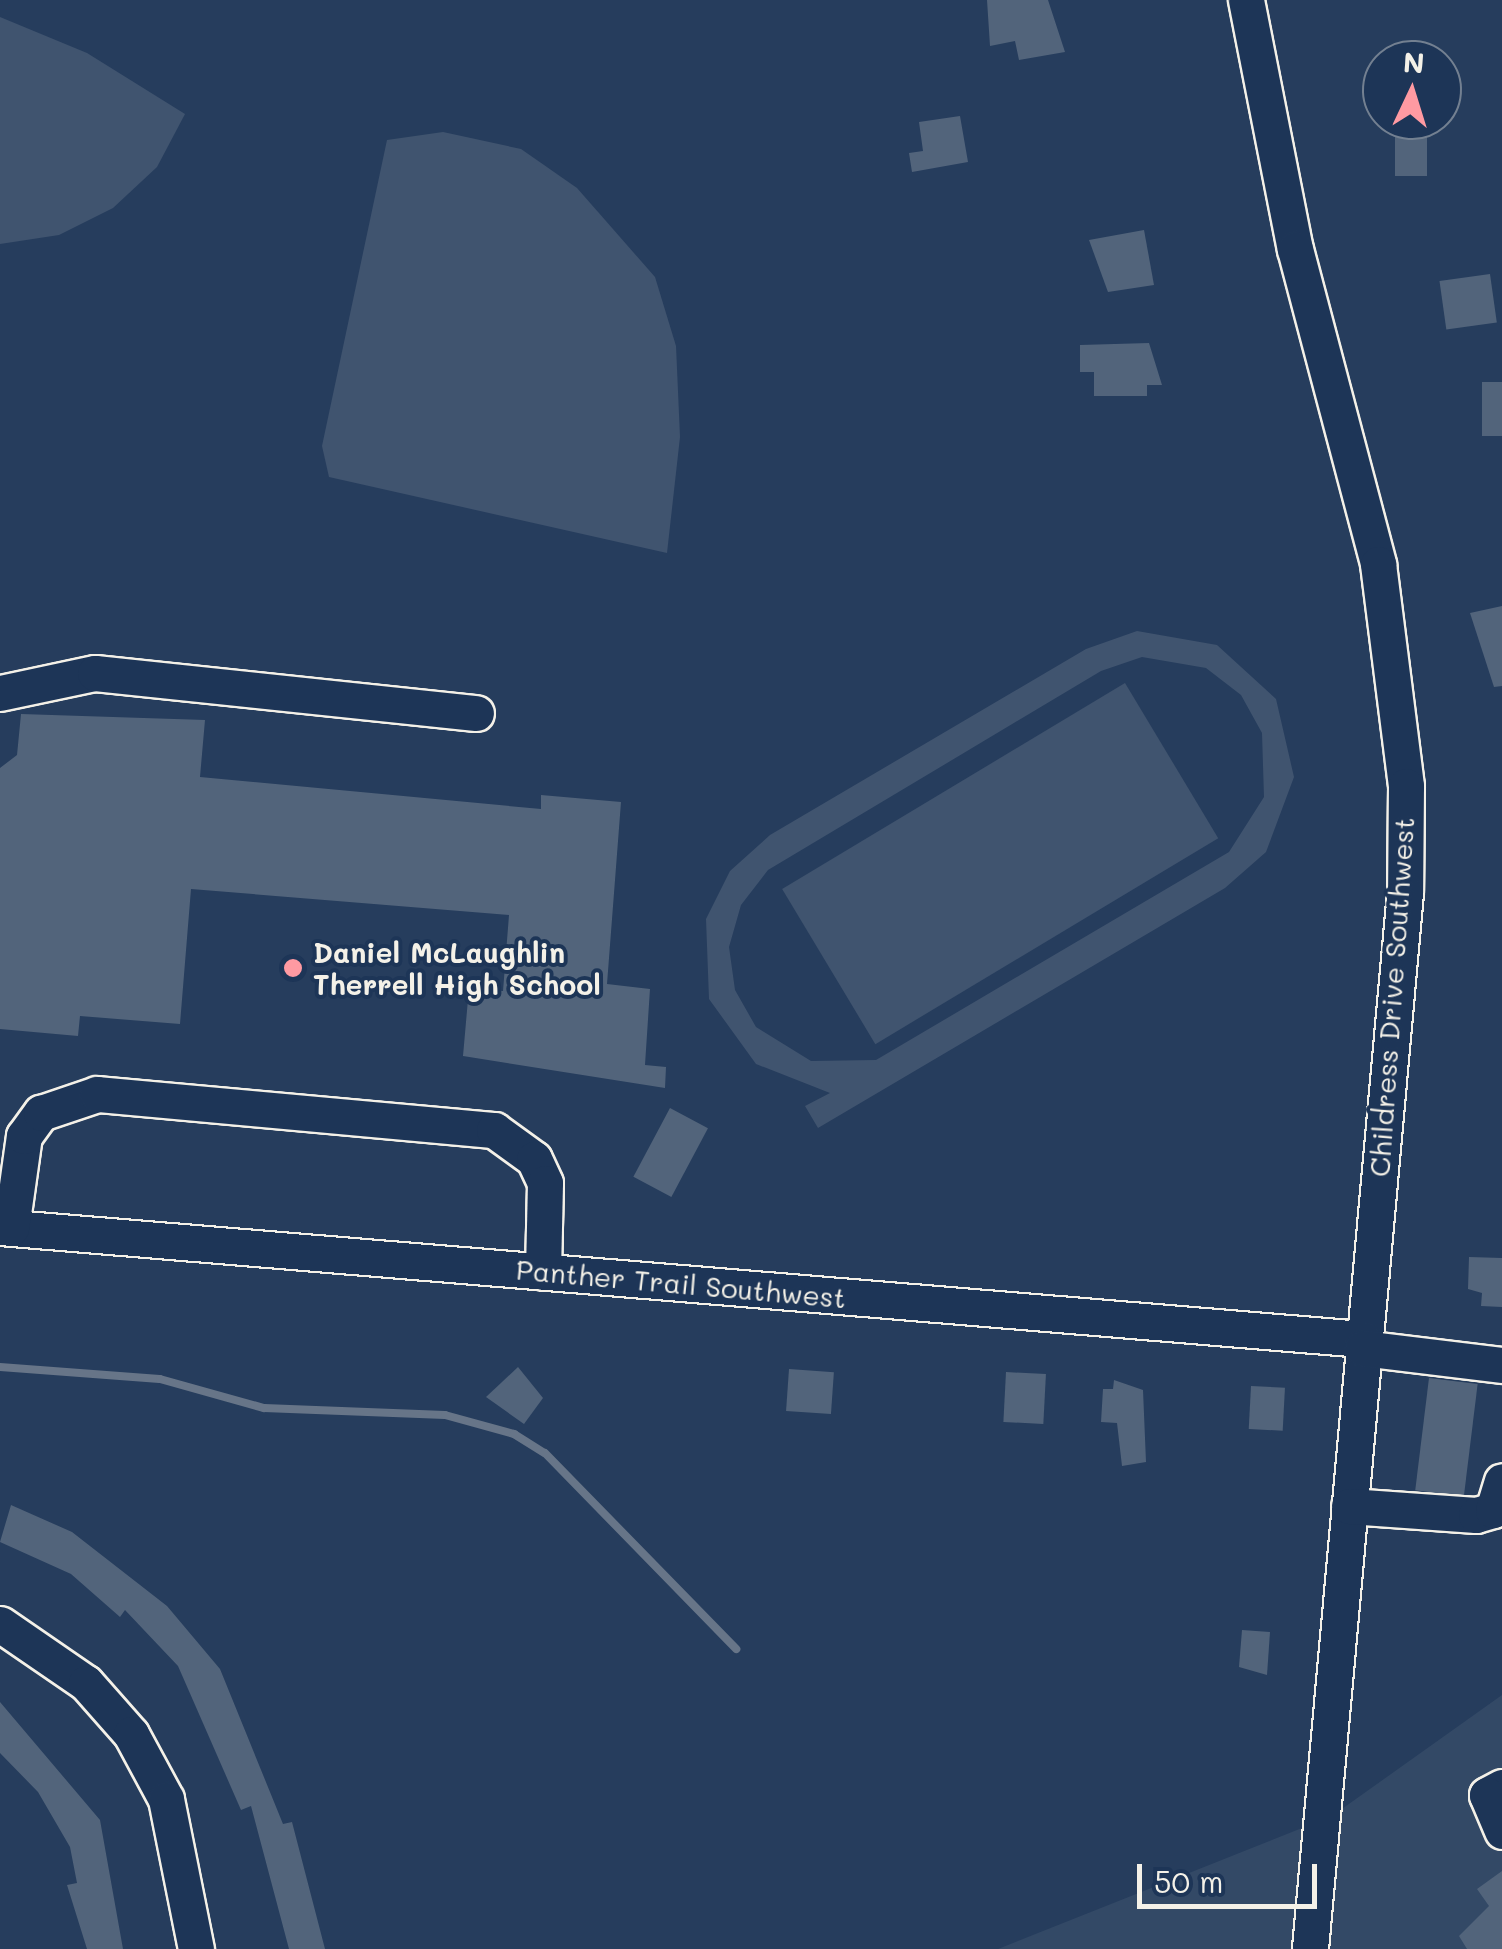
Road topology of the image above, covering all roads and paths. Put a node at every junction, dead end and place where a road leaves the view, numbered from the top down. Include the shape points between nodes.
1 (1246, 0) edge
2 (0, 693) edge
3 (476, 713) dead end
4 (6, 1227) edge
5 (543, 1272) junction
6 (1362, 1344) junction
7 (1502, 1366) edge
8 (1502, 1481) edge
9 (1348, 1506) junction
10 (0, 1624) edge
11 (1502, 1787) edge
12 (1502, 1830) edge
13 (196, 1949) edge
14 (1310, 1949) edge

1 - 6 street, Childress Drive Southwest via 1397,676 1405,892
2 - 3 street via 95,672
4 - 5 street, Panther Trail Southwest
4 - 5 street via 22,1142 41,1113 74,1098 116,1095 494,1130 534,1159 545,1183
5 - 6 street, Panther Trail Southwest
6 - 7 street, Panther Trail Southwest
6 - 9 street, Childress Drive Southwest
8 - 9 street via 1493,1510 1476,1514
9 - 14 street, Childress Drive Southwest
10 - 13 street via 86,1683 131,1734 166,1799
11 - 12 street via 1487,1795

